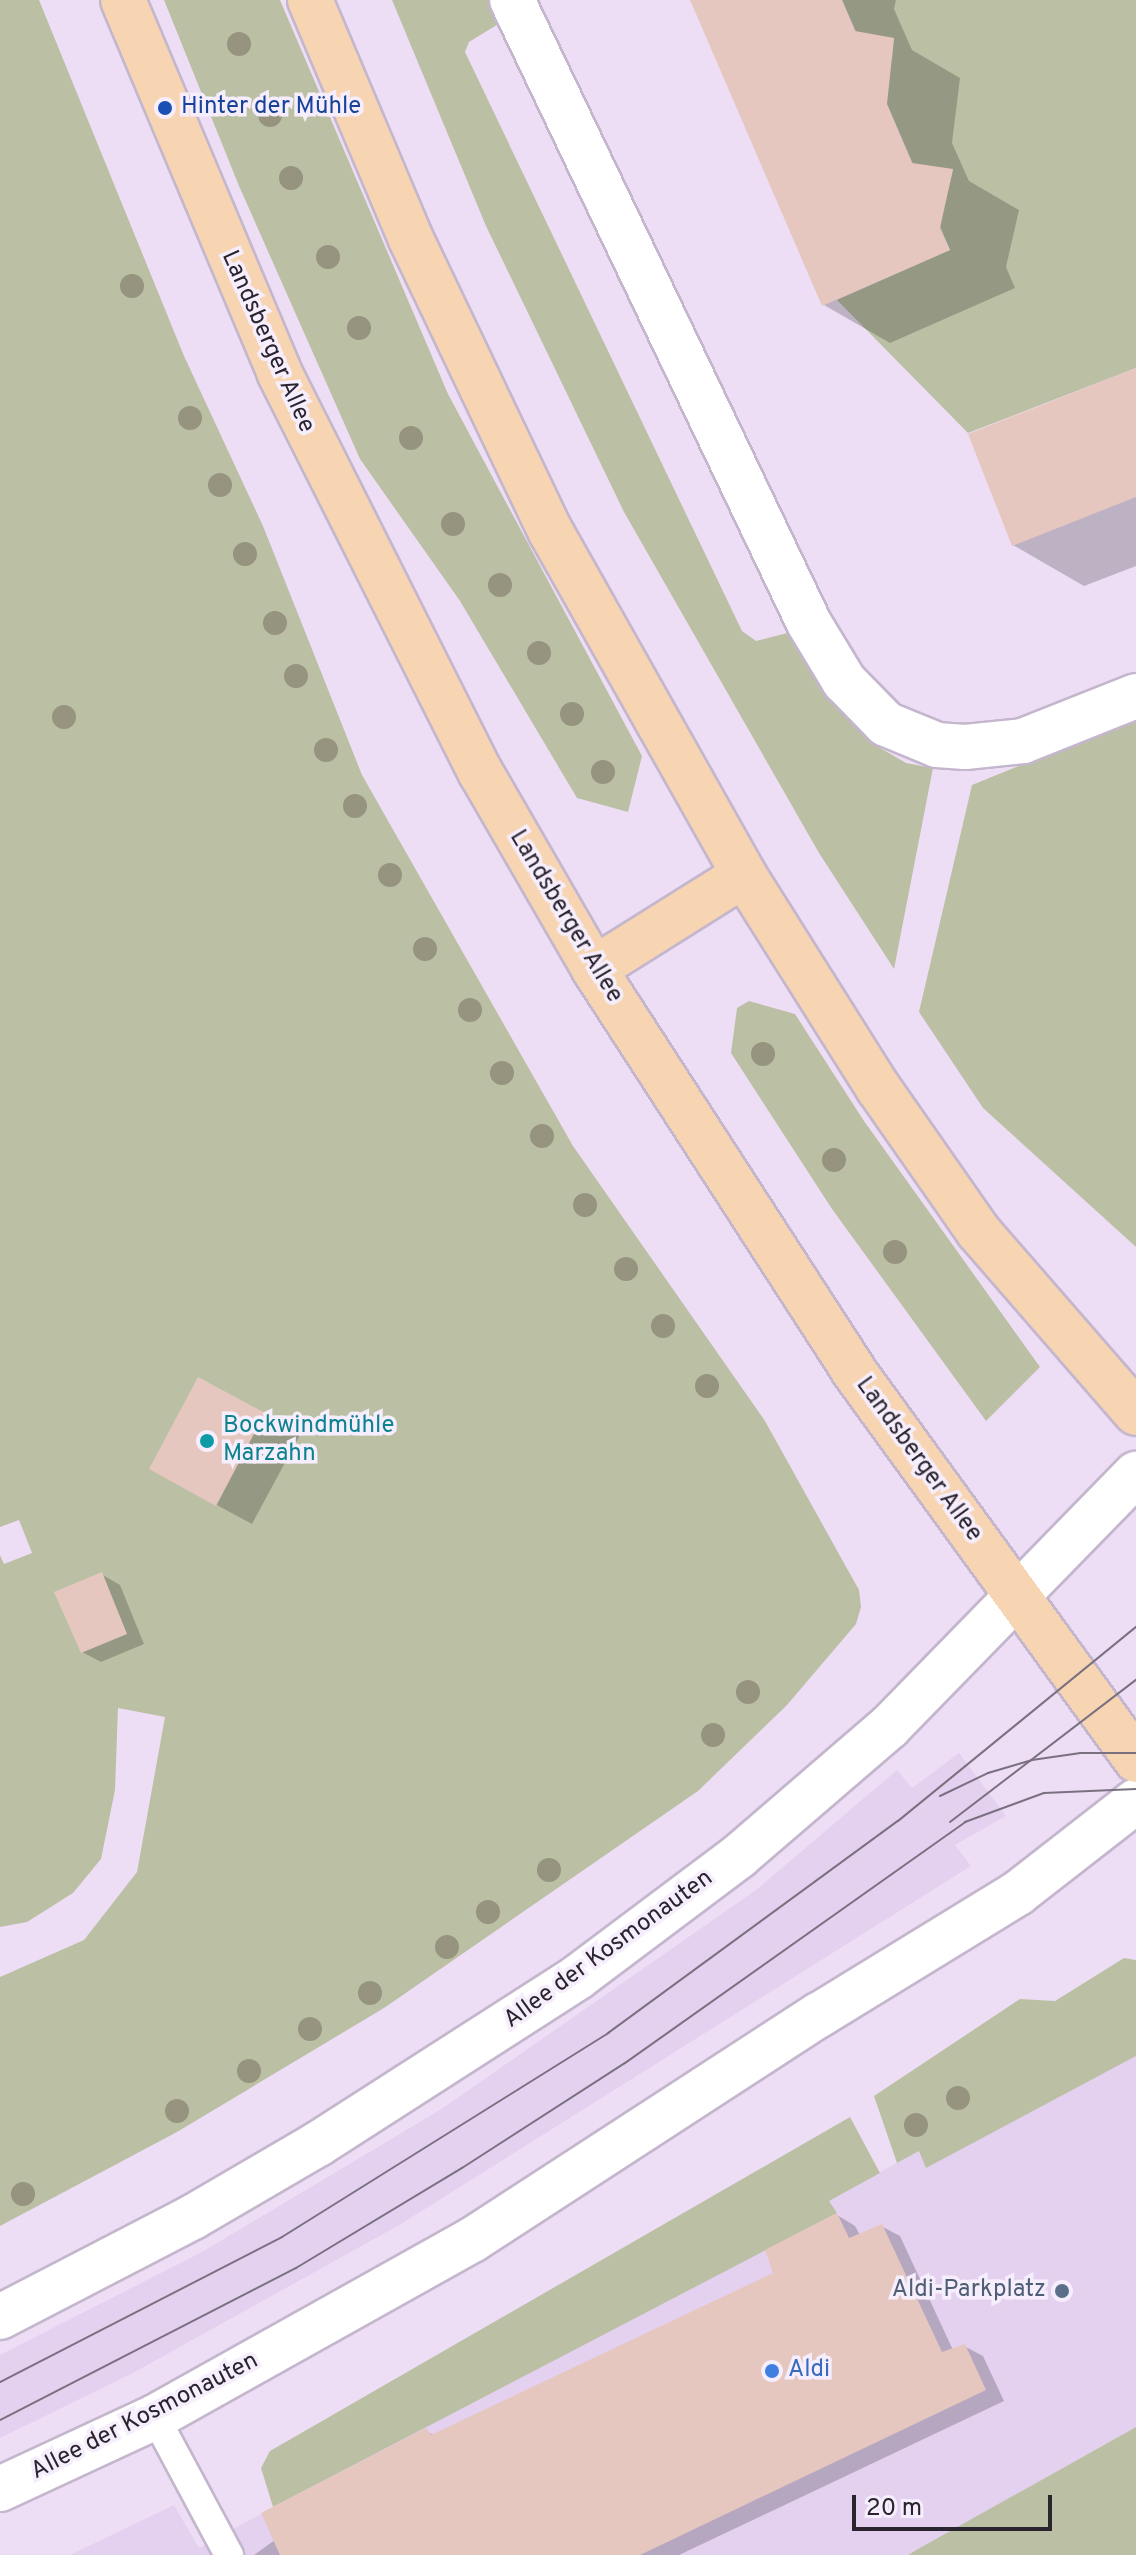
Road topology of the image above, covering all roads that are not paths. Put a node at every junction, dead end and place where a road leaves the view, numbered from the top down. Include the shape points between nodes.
1 (123, 0) edge
2 (310, 0) edge
3 (512, 0) edge
4 (1136, 696) edge
5 (744, 875) junction
6 (594, 969) junction
7 (1136, 1413) edge
8 (1136, 1474) edge
9 (1015, 1595) junction
10 (1136, 1760) edge
11 (1136, 1801) edge
12 (0, 2317) edge
13 (155, 2417) junction
14 (0, 2489) edge
15 (229, 2555) edge

1 - 6 main road, Landsberger Allee via 272,358 344,508 481,773
2 - 5 main road via 410,237 551,532
3 - 4 main road via 809,623 844,681 886,724 937,745 1023,741
5 - 6 main road
5 - 7 main road via 879,1089 978,1231
6 - 9 main road, Landsberger Allee via 853,1370
8 - 9 main road, Allee der Kosmonauten
9 - 10 main road, Landsberger Allee
9 - 12 main road, Allee der Kosmonauten via 889,1727 739,1856 578,1977 268,2173
11 - 13 main road, Allee der Kosmonauten via 1018,1893 537,2199
13 - 14 main road, Allee der Kosmonauten
13 - 15 lane

